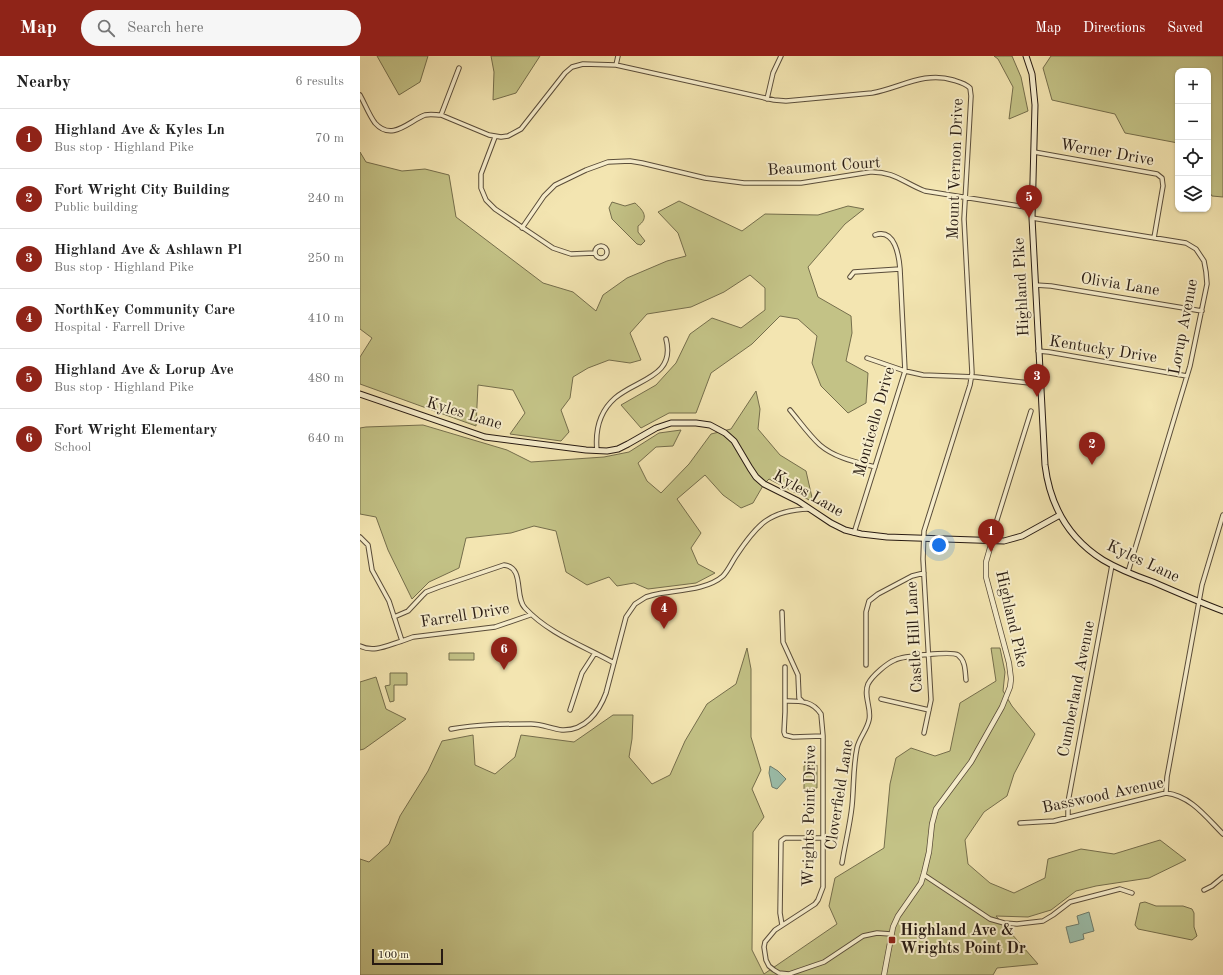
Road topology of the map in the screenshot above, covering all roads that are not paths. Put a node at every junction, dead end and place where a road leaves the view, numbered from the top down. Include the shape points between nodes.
1 (618, 56) edge
2 (781, 56) edge
3 (1026, 56) edge
4 (616, 65) junction
5 (460, 68) dead end
6 (360, 95) edge
7 (767, 99) junction
8 (441, 115) junction
9 (495, 137) junction
10 (1034, 152) junction
11 (965, 198) junction
12 (1032, 208) junction
13 (1032, 218) junction
14 (522, 228) junction
15 (875, 235) dead end
16 (1154, 238) junction
17 (595, 253) dead end
18 (900, 269) junction
19 (850, 277) dead end
20 (1035, 285) junction
21 (1202, 311) junction
22 (666, 339) dead end
23 (1038, 351) junction
24 (867, 358) dead end
25 (905, 371) junction
26 (1188, 376) junction
27 (972, 377) junction
28 (1039, 384) junction
29 (360, 394) edge
30 (790, 410) dead end
31 (1031, 411) dead end
32 (597, 451) junction
33 (875, 467) junction
34 (809, 509) junction
35 (1060, 515) junction
36 (1223, 515) edge
37 (854, 533) junction
38 (360, 537) edge
39 (923, 538) junction
40 (992, 541) junction
41 (1112, 565) junction
42 (1128, 572) junction
43 (924, 573) junction
44 (1199, 602) junction
45 (1223, 611) edge
46 (782, 612) dead end
47 (530, 615) junction
48 (394, 617) junction
49 (402, 641) junction
50 (360, 646) edge
51 (595, 653) junction
52 (928, 655) junction
53 (614, 663) junction
54 (866, 665) dead end
55 (785, 667) dead end
56 (966, 680) dead end
57 (881, 699) dead end
58 (785, 701) junction
59 (802, 701) junction
60 (570, 710) dead end
61 (929, 710) junction
62 (451, 729) dead end
63 (924, 734) dead end
64 (823, 736) junction
65 (1166, 792) junction
66 (1068, 817) junction
67 (1020, 823) dead end
68 (1223, 834) edge
69 (822, 838) junction
70 (842, 863) dead end
71 (924, 875) junction
72 (1223, 877) edge
73 (1204, 890) dead end
74 (1132, 893) dead end
75 (782, 925) junction
76 (891, 934) junction
77 (884, 975) edge

1 - 4 street
2 - 7 street via 773,73
3 - 10 main road, Highland Pike via 1034,86
4 - 7 street, Mount Vernon Drive
4 - 9 street, Mount Vernon Drive via 589,63 572,67 521,129 508,136
5 - 8 street
6 - 8 street via 374,121 383,129 399,130 426,115
7 - 11 street, Mount Vernon Drive via 786,101 872,93 913,80 934,77 951,79 967,85 971,96
8 - 9 street
9 - 14 street via 481,174 481,188 490,204
10 - 12 main road, Highland Pike
10 - 16 street, Werner Drive via 1157,174 1162,178 1163,186
11 - 12 street, Beaumont Court
11 - 14 street, Beaumont Court via 925,191 893,175 878,172 801,183 744,183 705,178 642,162 617,161 598,165 555,185 544,196
11 - 27 street, Mount Vernon Drive
12 - 13 main road, Highland Pike
13 - 16 street, Lorup Avenue
13 - 20 main road, Highland Pike
14 - 17 street via 558,251
15 - 18 street, Monticello Drive via 885,234 892,240 898,254
16 - 21 street, Lorup Avenue via 1186,243 1200,254 1204,261 1207,284
18 - 19 street via 854,272
18 - 25 street, Monticello Drive
20 - 21 street, Olivia Lane
20 - 23 main road, Highland Pike
21 - 26 street, Lorup Avenue
22 - 32 street via 668,355 661,370 616,397 605,410 596,432
23 - 26 street, Kentucky Drive
23 - 28 main road, Highland Pike
24 - 25 street
25 - 27 street via 923,375
25 - 33 street, Monticello Drive
26 - 42 street, Lorup Avenue
27 - 28 street
27 - 39 street, Mount Vernon Drive
28 - 35 main road, Highland Pike via 1046,477
29 - 32 main road, Kyles Lane via 485,437
30 - 33 street via 824,448
31 - 40 street, Highland Pike
32 - 34 main road, Kyles Lane via 618,449 656,428 671,423 710,426 725,433 734,441 756,477 764,484
33 - 37 street, Monticello Drive
34 - 37 main road, Kyles Lane
34 - 53 street via 788,510 763,522 750,535 724,575 710,584 653,594 635,604 626,617
35 - 40 main road, Kyles Lane via 1015,538
35 - 41 main road, Kyles Lane via 1084,546
36 - 44 street via 1205,572
37 - 39 main road, Kyles Lane
38 - 48 street, Farrell Drive via 368,545 372,570
39 - 40 main road, Kyles Lane
39 - 43 street, Castle Hill Lane
40 - 71 street, Highland Pike via 986,562 986,577 1009,662 1010,687 1002,707 971,762 936,809
41 - 42 main road, Kyles Lane
41 - 66 street, Cumberland Avenue via 1068,802
42 - 44 main road, Kyles Lane
43 - 52 street, Castle Hill Lane
43 - 54 street via 912,576 869,601 866,612
44 - 45 main road, Kyles Lane
44 - 65 street
46 - 59 street via 783,642 798,675 799,698
47 - 48 street via 520,601 520,588 513,568 504,565 426,592 408,611
47 - 49 street, Farrell Drive via 495,627 413,637
47 - 51 street, Farrell Drive
48 - 49 street, Farrell Drive
49 - 50 street, Farrell Drive via 375,649
51 - 53 street, Farrell Drive
51 - 60 street via 582,673
52 - 56 street, Cloverfield Lane via 957,655 963,661
52 - 61 street, Castle Hill Lane via 931,700
52 - 70 street, Cloverfield Lane via 896,659 877,673 868,684 866,694 869,722 857,746 852,806
53 - 62 street via 606,693 597,711 590,720 575,728 561,730 534,724
55 - 58 street
57 - 61 street
58 - 59 street
58 - 64 street via 784,734 793,737
59 - 64 street, Wrights Point Drive via 814,706 821,714
61 - 63 street, Castle Hill Lane
64 - 69 street, Wrights Point Drive
65 - 66 street, Basswood Avenue
65 - 68 street, Basswood Avenue via 1190,801
66 - 67 street, Basswood Avenue via 1054,821
69 - 75 street, Wrights Point Drive via 823,887 818,900
69 - 75 street via 785,838 781,841
71 - 74 street via 990,919 1004,923 1043,921 1070,902 1120,889
71 - 76 street, Highland Pike via 898,916
72 - 73 street
75 - 76 street, Wrights Point Drive via 768,936 764,947 769,966 785,974 824,962 864,936 877,933
76 - 77 street, Highland Pike

